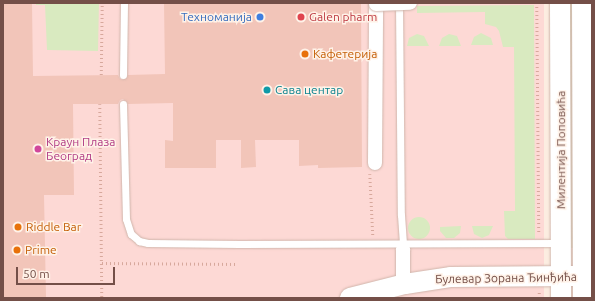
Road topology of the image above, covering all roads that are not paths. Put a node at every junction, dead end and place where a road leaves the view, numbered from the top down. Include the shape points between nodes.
1 (124, 3) edge
2 (376, 3) edge
3 (399, 3) edge
4 (410, 3) edge
5 (560, 3) edge
6 (582, 3) edge
7 (123, 75) dead end
8 (123, 104) dead end
9 (372, 166) road end
10 (587, 231) edge
11 (561, 243) junction
12 (402, 244) junction
13 (561, 276) junction
14 (587, 276) edge
15 (403, 285) junction
16 (350, 298) edge
17 (561, 298) edge
18 (583, 298) edge

1 - 7 lane
2 - 4 street, bridge
2 - 9 street
3 - 12 lane
5 - 11 street, Милентија Поповића
6 - 10 street, Милентија Поповића
8 - 12 lane via 126,219 131,234 139,241
10 - 14 street, Милентија Поповића
11 - 12 lane
11 - 13 street, Милентија Поповића
12 - 15 lane via 406,249
13 - 14 street, Булевар Зорана Ђинђића
13 - 15 street, Булевар Зорана Ђинђића via 451,277
13 - 17 street, Милентија Поповића
14 - 18 street, Милентија Поповића
15 - 16 street, Булевар Зорана Ђинђића

